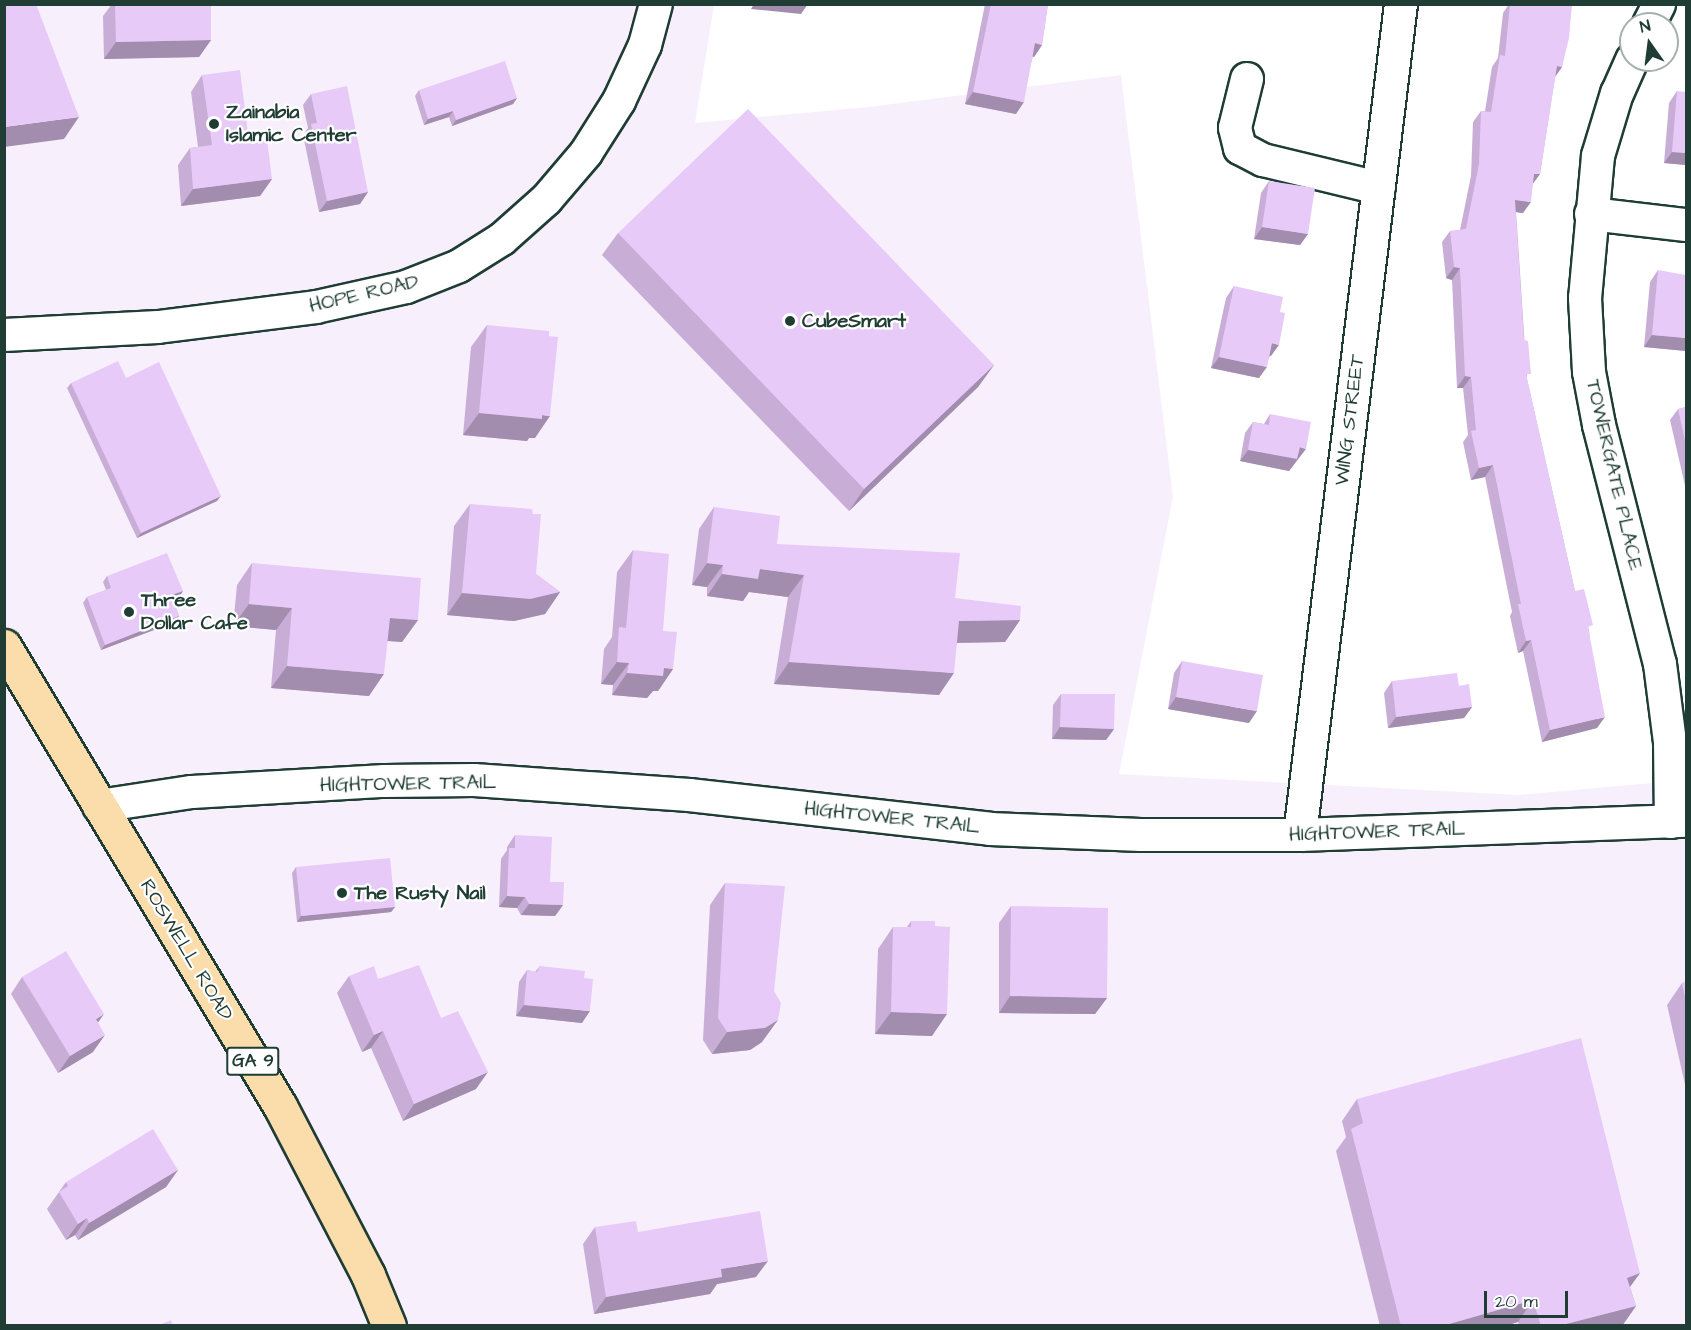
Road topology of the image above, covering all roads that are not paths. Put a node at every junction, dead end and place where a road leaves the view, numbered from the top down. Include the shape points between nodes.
1 (656, 4) edge
2 (1401, 4) edge
3 (1627, 72) edge
4 (1247, 79) dead end
5 (1378, 188) junction
6 (1591, 214) junction
7 (1686, 225) edge
8 (4, 335) edge
9 (4, 646) edge
10 (99, 806) junction
11 (1679, 822) edge
12 (1300, 835) junction
13 (389, 1326) edge

1 - 8 street, HOPE ROAD via 645,45 619,101 586,153 546,200 511,231 459,266 406,287 316,307 158,327
2 - 5 street, WING STREET
3 - 6 street, TOWERGATE PLACE via 1599,156
4 - 5 street via 1235,128 1240,148 1263,160
5 - 12 street, WING STREET
6 - 7 street
6 - 11 street, TOWERGATE PLACE via 1585,298 1589,372 1660,664
9 - 10 main road, ROSWELL ROAD / GA 9
10 - 12 street, HIGHTOWER TRAIL via 192,792 474,780 689,795 990,829 1141,835
10 - 13 main road, ROSWELL ROAD / GA 9 via 280,1106 368,1275
11 - 12 street, HIGHTOWER TRAIL

